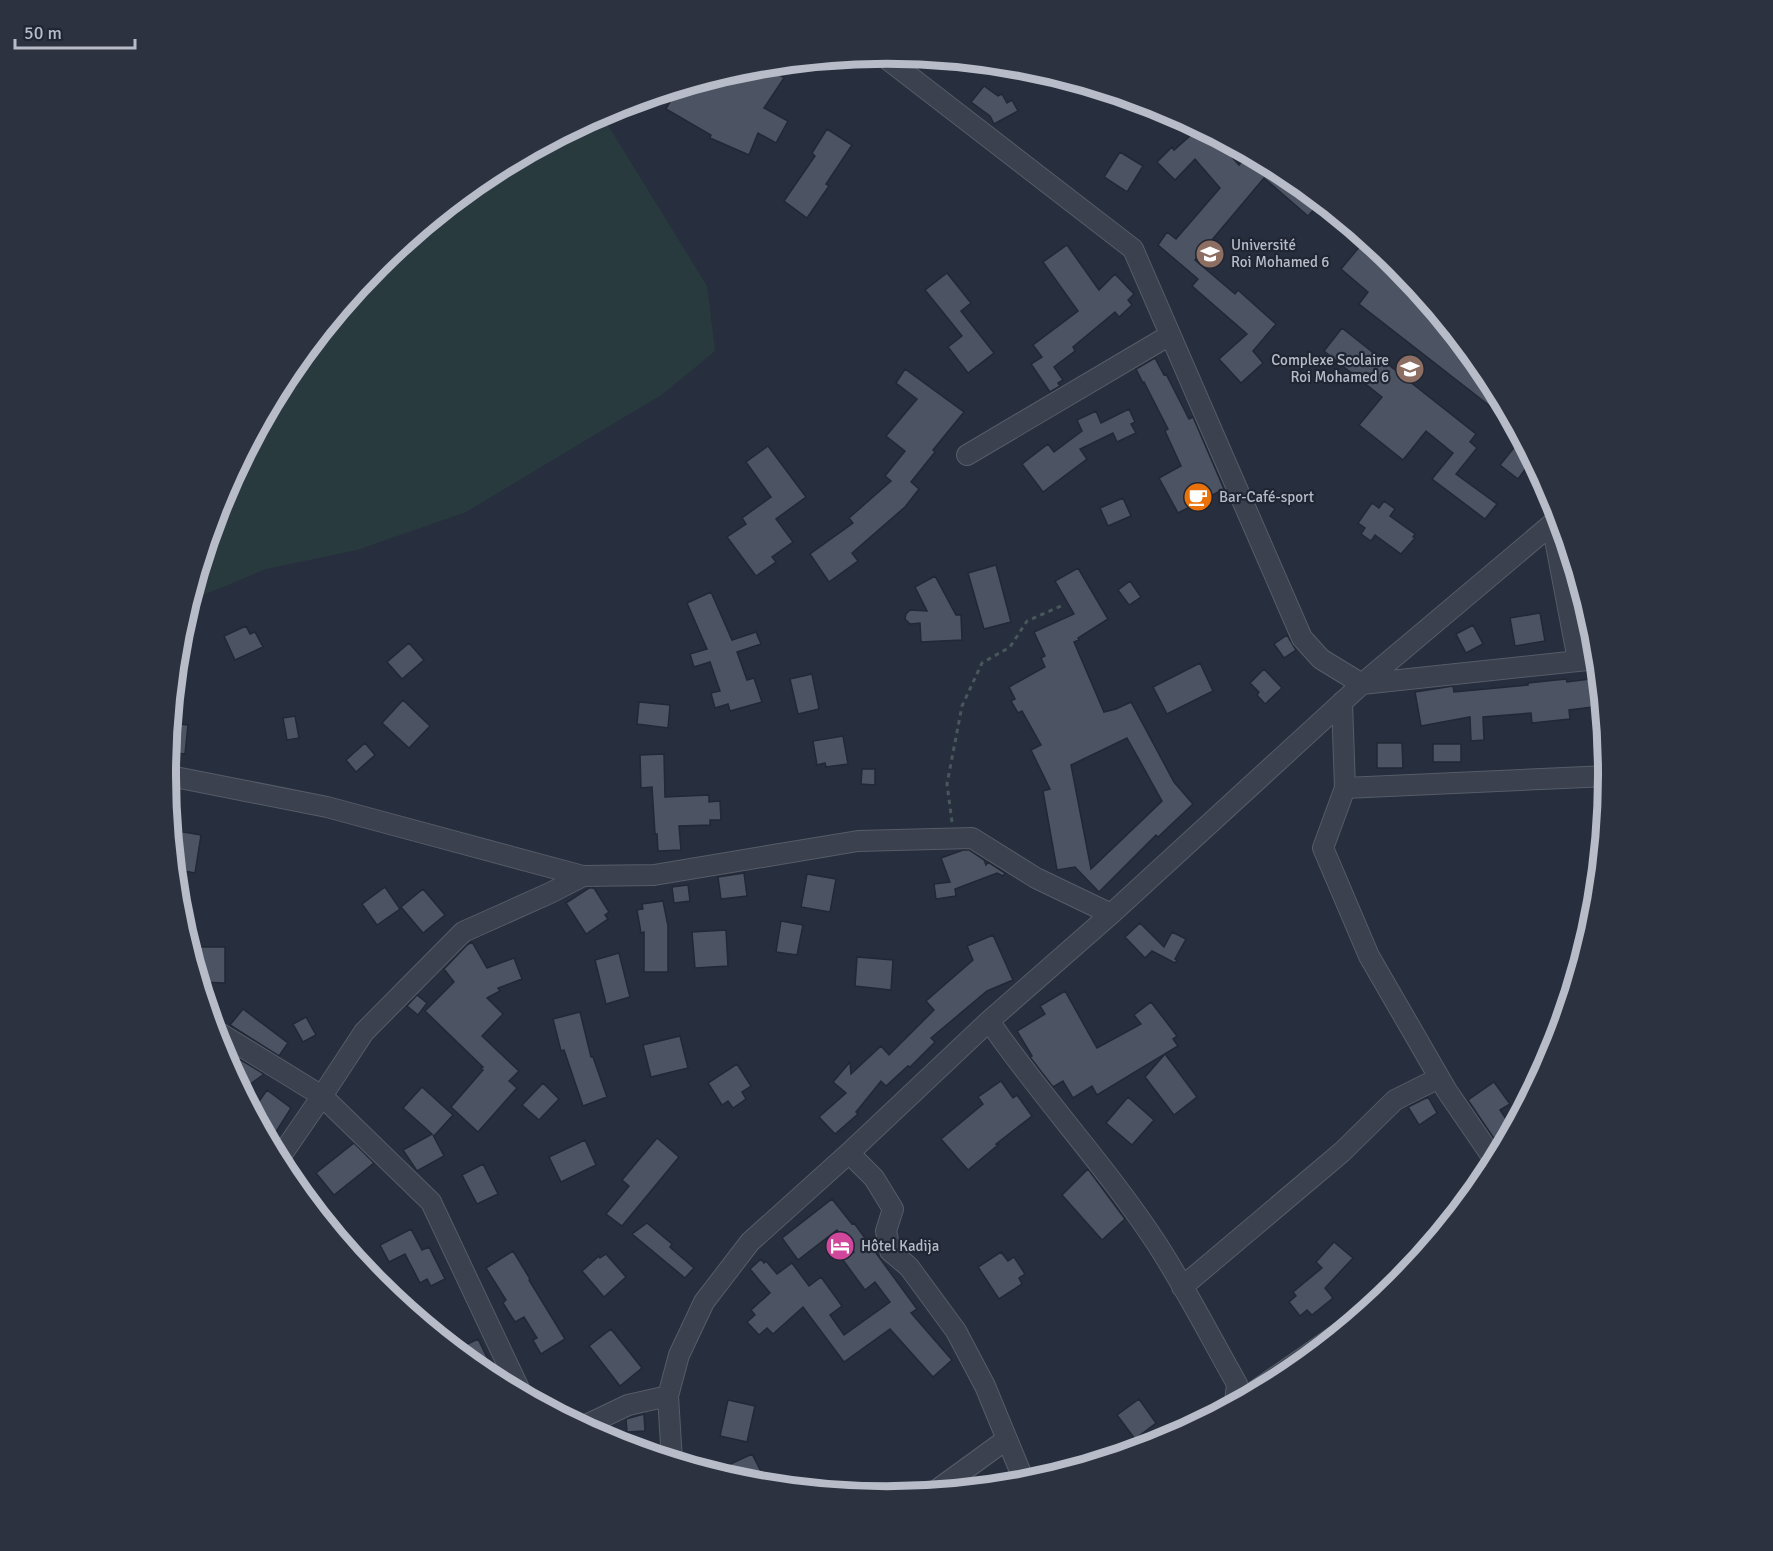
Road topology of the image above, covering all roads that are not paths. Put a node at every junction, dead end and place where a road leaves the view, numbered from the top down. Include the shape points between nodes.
1 (895, 64) edge
2 (1170, 335) junction
3 (967, 455) dead end
4 (1551, 524) edge
5 (1564, 562) edge
6 (1587, 660) edge
7 (1362, 684) junction
8 (1342, 702) junction
9 (176, 778) edge
10 (1598, 779) edge
11 (1345, 788) junction
12 (583, 876) junction
13 (1111, 914) junction
14 (989, 1021) junction
15 (226, 1037) edge
16 (1439, 1078) junction
17 (322, 1096) junction
18 (284, 1152) edge
19 (849, 1152) junction
20 (1489, 1152) edge
21 (1182, 1287) junction
22 (516, 1382) edge
23 (1236, 1394) edge
24 (668, 1396) junction
25 (592, 1422) edge
26 (1007, 1439) junction
27 (672, 1453) edge
28 (1021, 1474) edge
29 (946, 1484) edge

1 - 2 street via 1133,249
2 - 3 street
2 - 7 street via 1302,638 1321,659
4 - 7 street
5 - 6 street
6 - 7 street
7 - 8 street
8 - 11 street
8 - 13 street
9 - 12 street via 327,807
10 - 11 street
11 - 16 street via 1323,849 1369,956
12 - 13 street via 654,875 858,841 972,838 1036,878
12 - 17 street via 463,932 364,1032
13 - 14 street
14 - 19 street
14 - 21 street via 1111,1180
15 - 17 street
16 - 20 street
16 - 21 street via 1395,1100 1341,1152
17 - 18 street
17 - 22 street via 431,1202
19 - 24 street via 750,1242 704,1302 679,1355
19 - 26 street via 874,1178 893,1209 886,1231 890,1251 909,1267 956,1331
21 - 23 street via 1237,1384
24 - 25 street via 628,1406
24 - 27 street
26 - 28 street
26 - 29 street

